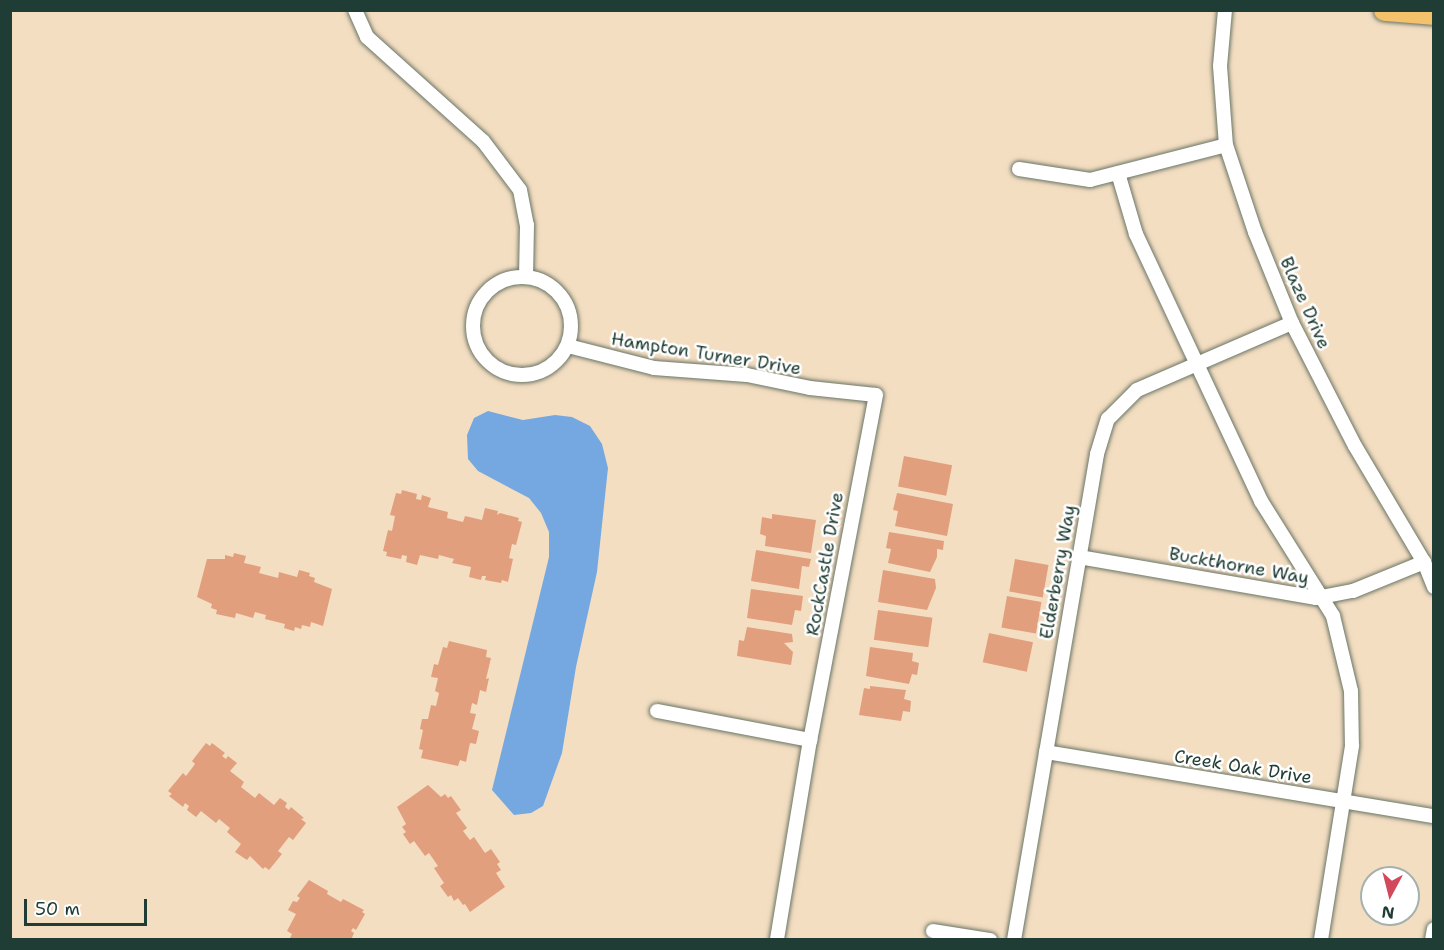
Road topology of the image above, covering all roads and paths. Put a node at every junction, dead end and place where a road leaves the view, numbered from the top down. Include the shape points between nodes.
1 (355, 10) edge
2 (1225, 10) edge
3 (1384, 10) edge
4 (1434, 14) edge
5 (1226, 145) junction
6 (1019, 169) dead end
7 (1118, 173) junction
8 (526, 277) junction
9 (1292, 323) junction
10 (568, 346) junction
11 (1196, 365) junction
12 (876, 396) joint
13 (1079, 557) junction
14 (1424, 562) junction
15 (1434, 587) edge
16 (1321, 597) junction
17 (657, 711) dead end
18 (810, 740) junction
19 (1046, 752) junction
20 (1344, 802) junction
21 (1434, 816) edge
22 (1434, 929) edge
23 (933, 931) dead end
24 (777, 939) edge
25 (990, 939) edge
26 (1014, 939) edge
27 (1321, 939) edge
28 (1432, 939) edge

1 - 8 street via 367,37 483,141 520,190 527,225
2 - 5 street, Blaze Drive via 1220,66
3 - 4 main road
5 - 7 street
5 - 9 street, Blaze Drive via 1255,232
6 - 7 street via 1090,180
7 - 11 street via 1136,234
8 - 10 street via 549,284 563,297 572,324
8 - 10 street via 509,278 484,294 473,327 477,346 499,370 533,375 553,365
9 - 11 street, Elderberry Way
9 - 14 street, Blaze Drive via 1355,446
10 - 12 street, Hampton Turner Drive via 654,369 747,375
11 - 13 street, Elderberry Way via 1137,390 1108,419 1097,454
11 - 16 street via 1261,501
12 - 18 street, RockCastle Drive
13 - 16 street, Buckthorne Way
13 - 19 street, Elderberry Way
14 - 15 street, Blaze Drive
14 - 16 street, Buckthorne Way via 1353,591
16 - 20 street via 1333,616 1351,691 1352,746
17 - 18 street
18 - 24 street, RockCastle Drive
19 - 20 street, Creek Oak Drive
19 - 26 street, Elderberry Way
20 - 21 street, Creek Oak Drive
20 - 27 street
22 - 28 street
23 - 25 street

